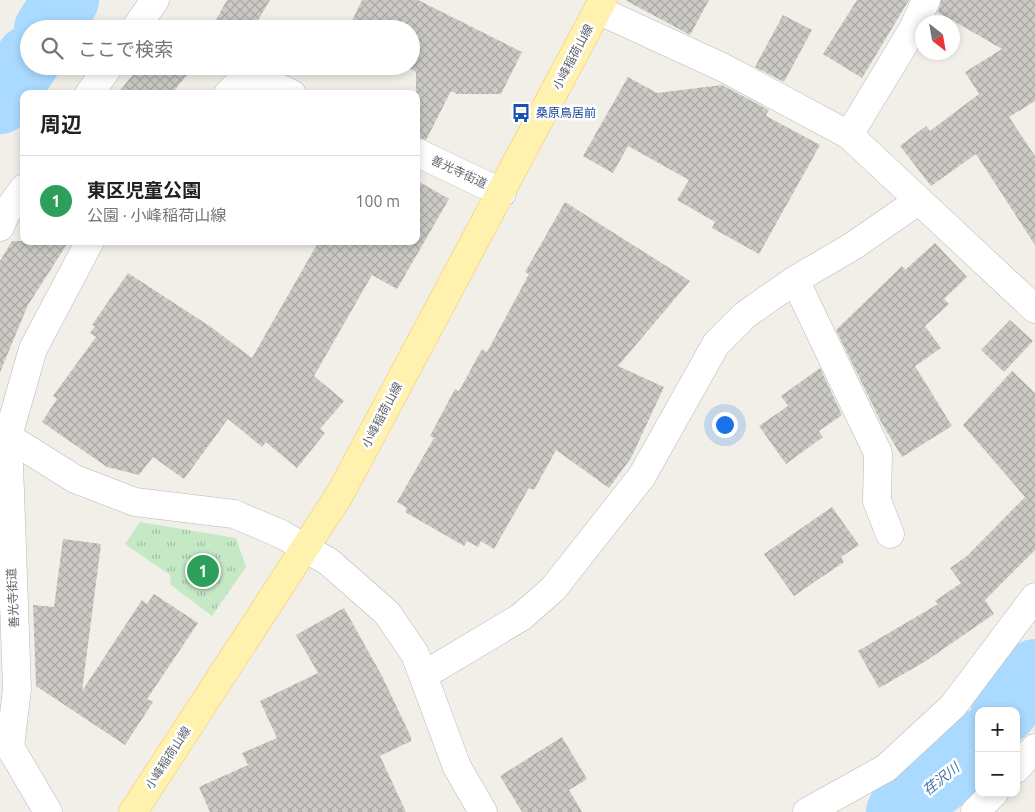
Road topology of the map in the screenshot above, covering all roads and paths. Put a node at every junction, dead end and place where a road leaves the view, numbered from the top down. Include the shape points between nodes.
1 (155, 0) edge
2 (926, 0) edge
3 (600, 5) edge
4 (141, 20) edge
5 (102, 75) edge
6 (248, 75) edge
7 (251, 75) edge
8 (92, 90) edge
9 (232, 90) edge
10 (283, 90) edge
11 (849, 135) junction
12 (420, 154) edge
13 (502, 193) junction
14 (20, 194) edge
15 (918, 201) junction
16 (0, 227) edge
17 (87, 245) edge
18 (795, 280) junction
19 (1035, 309) edge
20 (4, 434) edge
21 (890, 534) dead end
22 (304, 549) junction
23 (1035, 597) edge
24 (424, 675) junction
25 (1035, 748) edge
26 (1020, 765) edge
27 (990, 797) edge
28 (48, 812) edge
29 (133, 812) edge
30 (483, 812) edge
31 (808, 812) edge
32 (975, 812) edge

1 - 4 street
2 - 11 street via 913,29
3 - 11 street
3 - 13 main road, 小峰稲荷山線
5 - 8 street
6 - 9 street
7 - 10 street
11 - 15 street
12 - 13 street, 善光寺街道
13 - 22 main road, 小峰稲荷山線 via 340,494
14 - 16 street
15 - 18 street via 853,246
15 - 19 street
17 - 20 street, 善光寺街道 via 33,349
18 - 21 street via 878,453 877,501
18 - 24 street via 745,315 716,344 642,476 553,589 521,617
20 - 22 street via 75,479 135,502 234,514 281,534
20 - 28 street, 善光寺街道 via 17,689 10,747
22 - 24 street via 329,562 387,613 415,654
22 - 29 main road, 小峰稲荷山線
23 - 31 street via 953,706 886,768
24 - 30 street via 457,767
25 - 26 street
27 - 32 street

